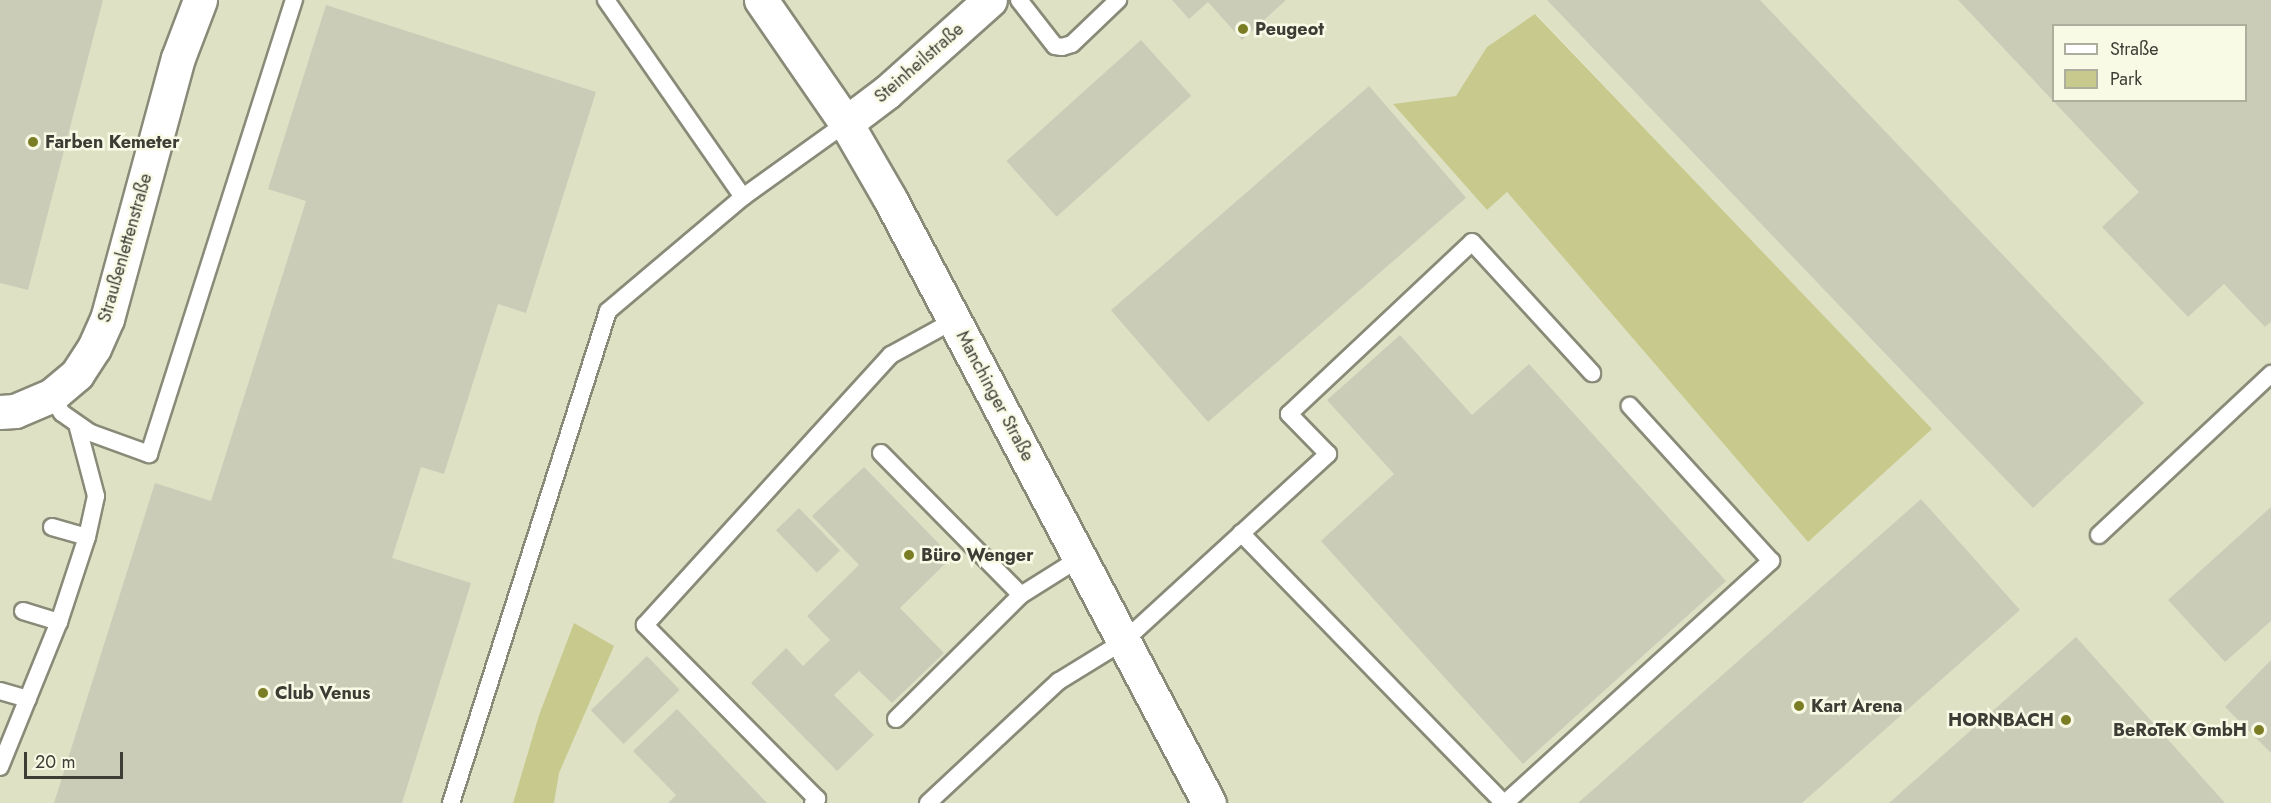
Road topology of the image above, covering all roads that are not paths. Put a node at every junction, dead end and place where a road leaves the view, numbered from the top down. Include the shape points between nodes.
1 (200, 0) edge
2 (294, 0) edge
3 (606, 0) edge
4 (761, 0) edge
5 (990, 0) edge
6 (1019, 0) edge
7 (1118, 0) edge
8 (846, 123) junction
9 (743, 196) junction
10 (955, 320) junction
11 (1592, 374) dead end
12 (2271, 375) edge
13 (51, 396) junction
14 (1630, 406) dead end
15 (0, 412) edge
16 (78, 424) junction
17 (881, 453) dead end
18 (52, 527) dead end
19 (1241, 533) junction
20 (2099, 535) dead end
21 (87, 537) junction
22 (1080, 558) junction
23 (1021, 595) junction
24 (23, 611) dead end
25 (59, 622) junction
26 (1124, 641) junction
27 (0, 691) edge
28 (28, 699) junction
29 (896, 719) dead end
30 (3, 750) edge
31 (0, 767) edge
32 (451, 803) edge
33 (813, 803) edge
34 (928, 803) edge
35 (1209, 803) edge
36 (1504, 803) edge

1 - 13 main road, Straußenlettenstraße via 178,57 107,319 77,374
2 - 16 lane via 149,453
3 - 9 lane
4 - 8 main road, Manchinger Straße
5 - 8 main road, Steinheilstraße via 887,92
6 - 7 lane via 1055,46 1062,47 1072,44
8 - 9 lane
8 - 10 main road, Manchinger Straße
9 - 32 lane via 608,310
10 - 22 main road, Manchinger Straße
10 - 33 lane via 891,355 645,625 817,799
11 - 19 lane via 1472,242 1289,414 1328,454
12 - 20 lane
13 - 15 main road, Straußenlettenstraße via 15,411
13 - 16 lane via 62,413
14 - 36 lane via 1770,561
16 - 21 lane via 96,496
17 - 23 lane
18 - 21 lane
19 - 26 lane
19 - 36 lane
21 - 25 lane
22 - 23 lane
22 - 26 main road, Manchinger Straße
23 - 29 lane
24 - 25 lane
25 - 28 lane
26 - 34 lane via 1059,681
26 - 35 main road, Manchinger Straße
27 - 28 lane
28 - 30 lane
30 - 31 lane

